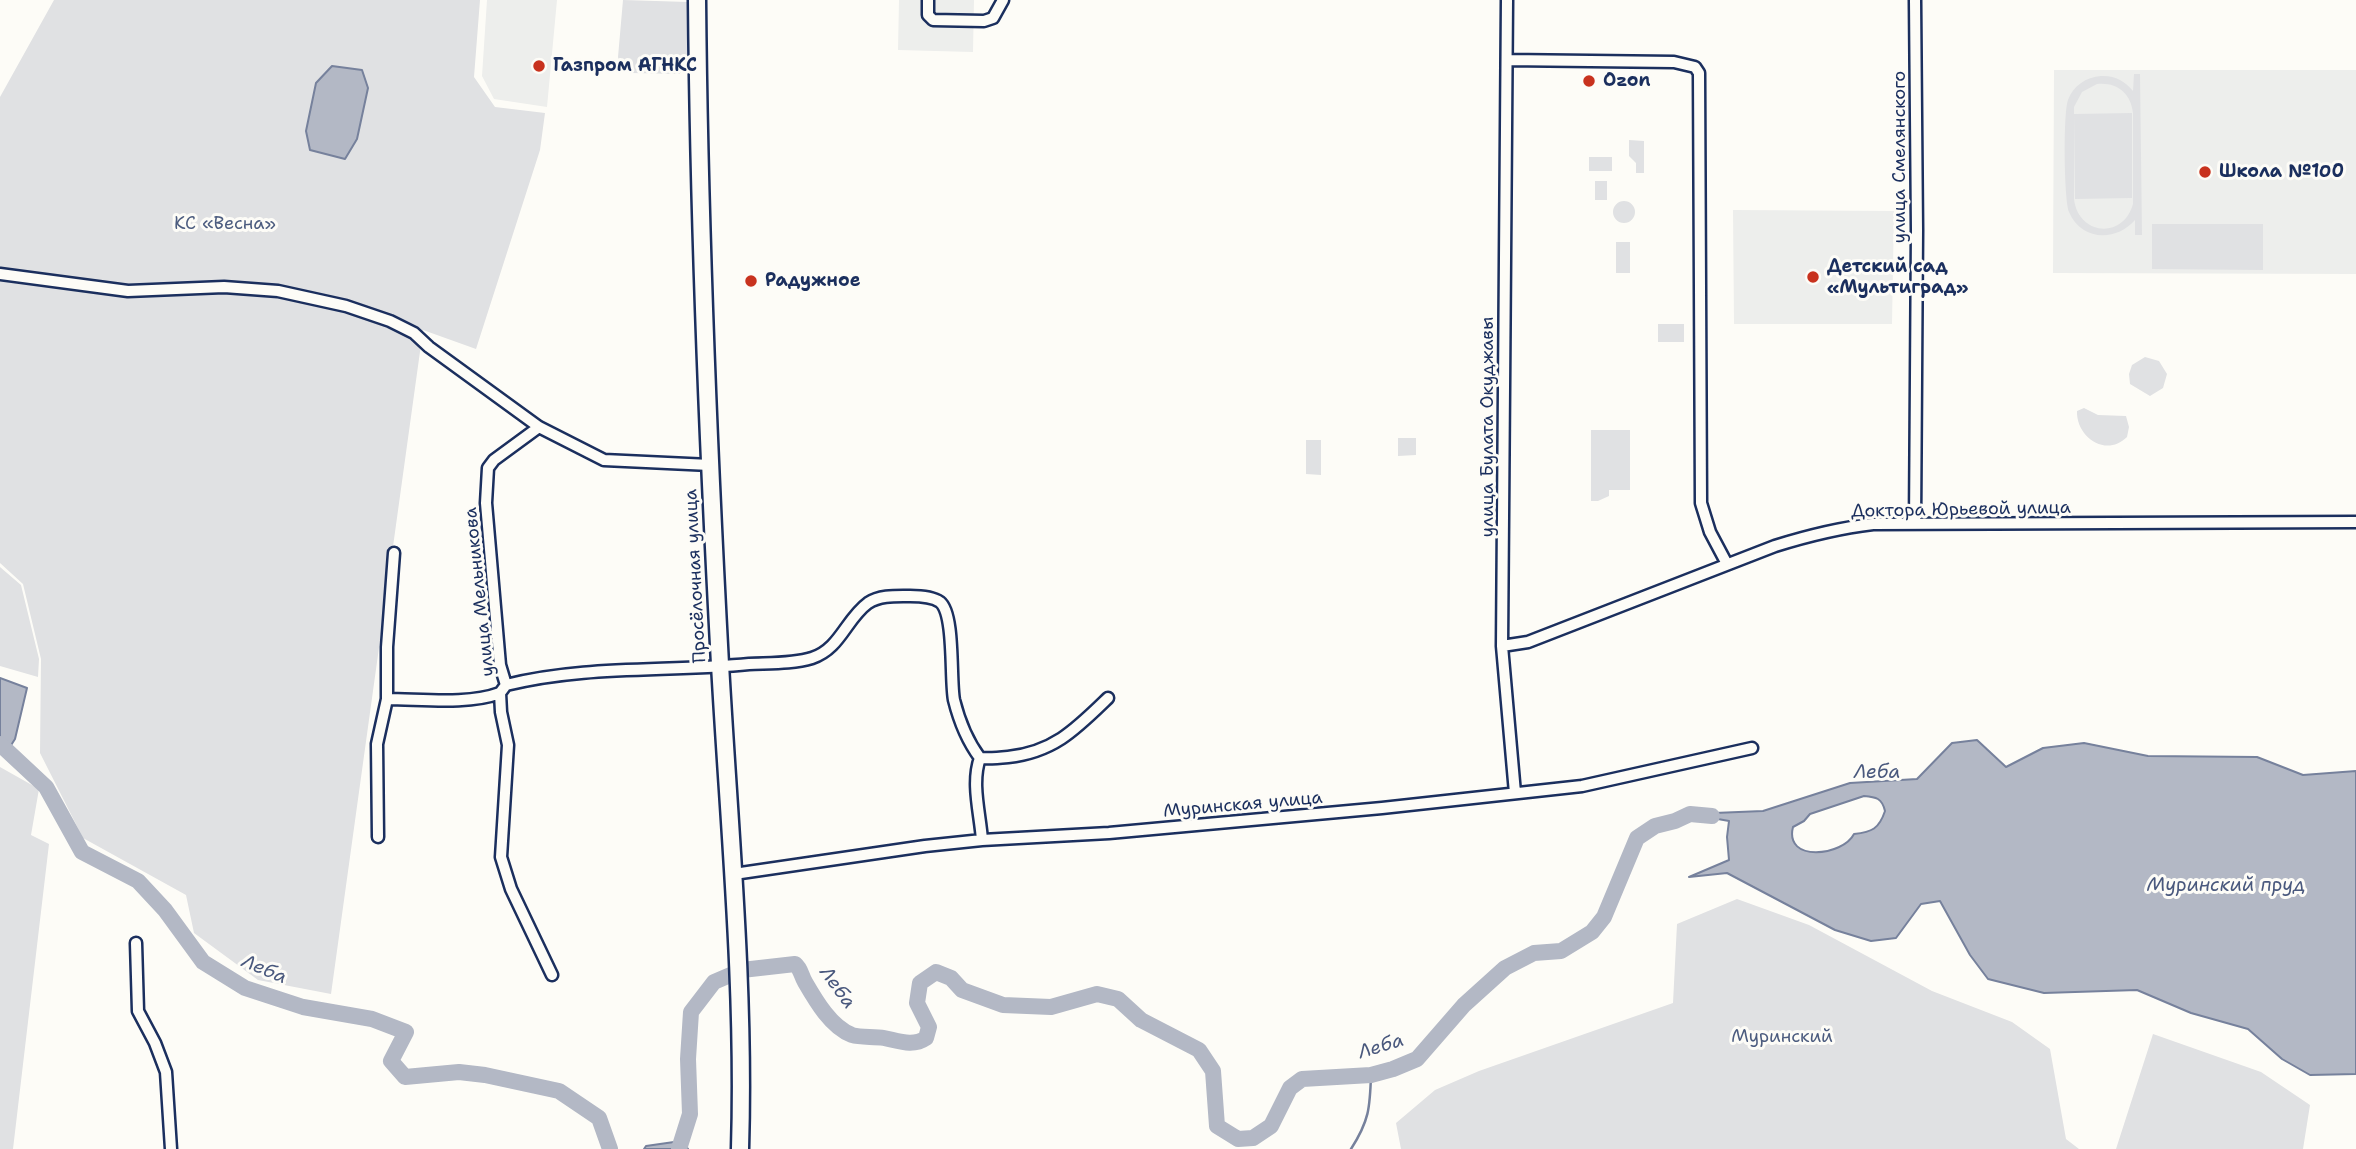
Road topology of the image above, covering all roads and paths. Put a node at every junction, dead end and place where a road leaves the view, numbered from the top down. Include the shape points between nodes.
1 (697, 0) edge
2 (928, 0) edge
3 (1003, 0) edge
4 (1507, 0) edge
5 (1915, 0) edge
6 (1507, 60) junction
7 (0, 274) edge
8 (539, 427) junction
9 (710, 465) junction
10 (2356, 522) edge
11 (1915, 524) junction
12 (394, 553) dead end
13 (1727, 564) junction
14 (1502, 646) junction
15 (720, 667) junction
16 (503, 689) junction
17 (1108, 698) dead end
18 (387, 699) junction
19 (1752, 748) dead end
20 (980, 758) junction
21 (1514, 793) junction
22 (378, 837) dead end
23 (982, 840) junction
24 (734, 874) junction
25 (136, 943) dead end
26 (552, 975) dead end
27 (171, 1149) edge
28 (740, 1149) edge

1 - 9 main road, Просёлочная улица
2 - 3 street via 928,15 933,20 984,21 993,18
4 - 6 street, улица Булата Окуджавы
5 - 11 street, улица Смелянского
6 - 13 street via 1674,62 1695,67 1699,73 1701,503
6 - 14 street, улица Булата Окуджавы
7 - 8 street via 128,291 224,287 278,291 346,306 414,332
8 - 9 street via 604,460
8 - 16 street, улица Мельникова via 488,468 486,503
9 - 15 main road, Просёлочная улица
10 - 11 street, Доктора Юрьевой улица
11 - 13 street, Доктора Юрьевой улица via 1829,531
12 - 18 street
13 - 14 street, Доктора Юрьевой улица via 1528,642
14 - 21 street, улица Булата Окуджавы
15 - 16 street via 577,674
15 - 20 street via 814,657 831,648 869,602 890,596 937,600 947,614 954,698
15 - 24 main road, Просёлочная улица
16 - 18 street via 490,696
16 - 26 street, улица Мельникова via 500,712 508,745 501,857 511,889
17 - 20 street via 1070,733 1039,752
18 - 22 street via 377,744
19 - 21 street, Муринская улица via 1582,786
20 - 23 street via 977,794
21 - 23 street, Муринская улица via 1109,833
23 - 24 street, Муринская улица
24 - 28 main road, Просёлочная улица
25 - 27 street via 138,1011 166,1072

